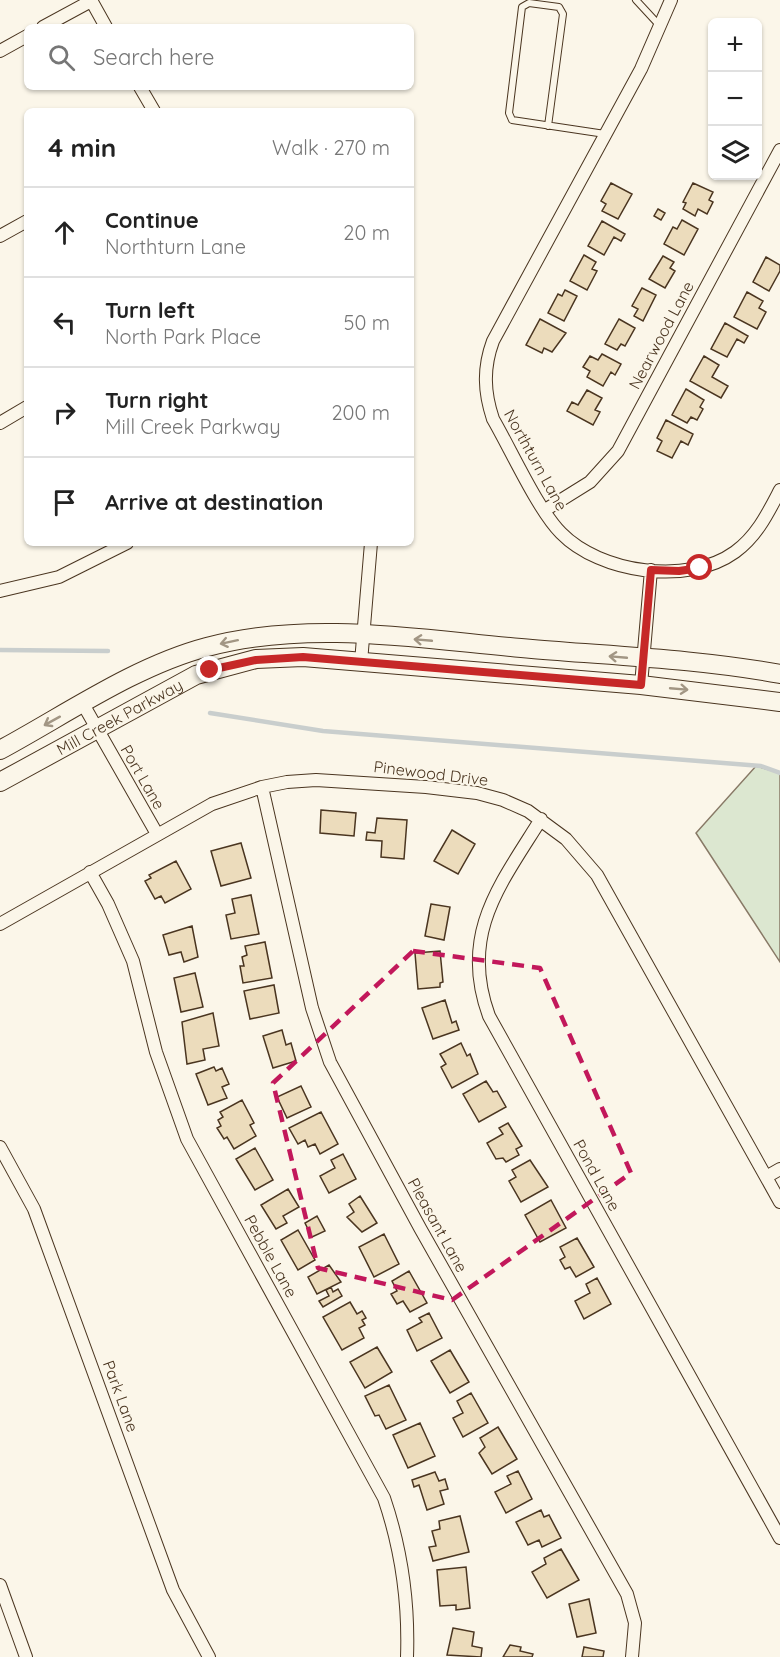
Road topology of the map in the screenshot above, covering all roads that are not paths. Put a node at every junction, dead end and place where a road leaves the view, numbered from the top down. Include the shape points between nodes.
1 (91, 0) edge
2 (636, 0) edge
3 (671, 0) edge
4 (48, 24) edge
5 (104, 24) edge
6 (661, 26) junction
7 (24, 38) edge
8 (0, 51) edge
9 (142, 90) edge
10 (151, 108) edge
11 (548, 126) junction
12 (605, 134) junction
13 (780, 150) edge
14 (24, 223) edge
15 (0, 236) edge
16 (24, 409) edge
17 (0, 423) edge
18 (780, 490) edge
19 (544, 510) junction
20 (121, 546) edge
21 (371, 546) edge
22 (651, 570) junction
23 (0, 591) edge
24 (365, 635) junction
25 (643, 659) junction
26 (361, 662) junction
27 (780, 674) edge
28 (641, 685) junction
29 (780, 702) edge
30 (83, 704) junction
31 (96, 728) junction
32 (0, 750) edge
33 (0, 782) edge
34 (262, 787) junction
35 (542, 819) junction
36 (157, 834) junction
37 (90, 872) junction
38 (0, 924) edge
39 (0, 1147) edge
40 (780, 1169) edge
41 (766, 1177) junction
42 (780, 1202) edge
43 (780, 1538) edge
44 (0, 1585) edge
45 (26, 1657) edge
46 (209, 1657) edge
47 (407, 1657) edge
48 (632, 1657) edge

1 - 4 street
1 - 5 street
2 - 6 lane
3 - 6 street, Northturn Lane
6 - 12 street, Northturn Lane
7 - 8 street
9 - 10 street
11 - 11 lane via 512,120 509,113 522,7 529,3 559,8 563,14
11 - 12 lane
12 - 19 street, Northturn Lane via 488,353 485,386 493,419
13 - 19 street, Nearwood Lane via 618,451 590,482
14 - 15 street
16 - 17 street
18 - 22 street, Northturn Lane via 761,526 735,553 700,568
19 - 22 street, Northturn Lane via 562,535 597,558
20 - 23 street via 59,577
21 - 24 street
22 - 25 street
25 -> 24 main road, Mill Creek Parkway
24 - 26 street
24 -> 30 main road, Mill Creek Parkway via 278,634 207,647 168,660
25 - 27 main road, Mill Creek Parkway
25 - 28 street
26 - 28 main road, Mill Creek Parkway
26 - 31 main road, Mill Creek Parkway via 280,657 232,664 188,679
28 -> 29 main road, Mill Creek Parkway
30 - 31 street, Port Lane
30 -> 32 main road, Mill Creek Parkway
31 - 33 main road, Mill Creek Parkway
31 - 36 street, Port Lane
34 - 35 street, Pinewood Drive via 316,780 426,787 503,800
34 - 36 street, Pinewood Drive via 212,804
34 - 48 street, Pleasant Lane via 312,1008 330,1062 627,1594 635,1623
35 - 41 street, Pinewood Drive via 566,839 597,875
35 - 43 street, Pond Lane via 493,895 485,916 478,959 484,1002
36 - 37 street, Pinewood Drive
37 - 38 street, Pinewood Drive
37 - 47 street, Pebble Lane via 133,961 166,1085 187,1138 384,1498 406,1585
39 - 46 street, Park Lane via 34,1209 173,1590
40 - 41 street
41 - 42 street, Pinewood Drive
44 - 45 street

